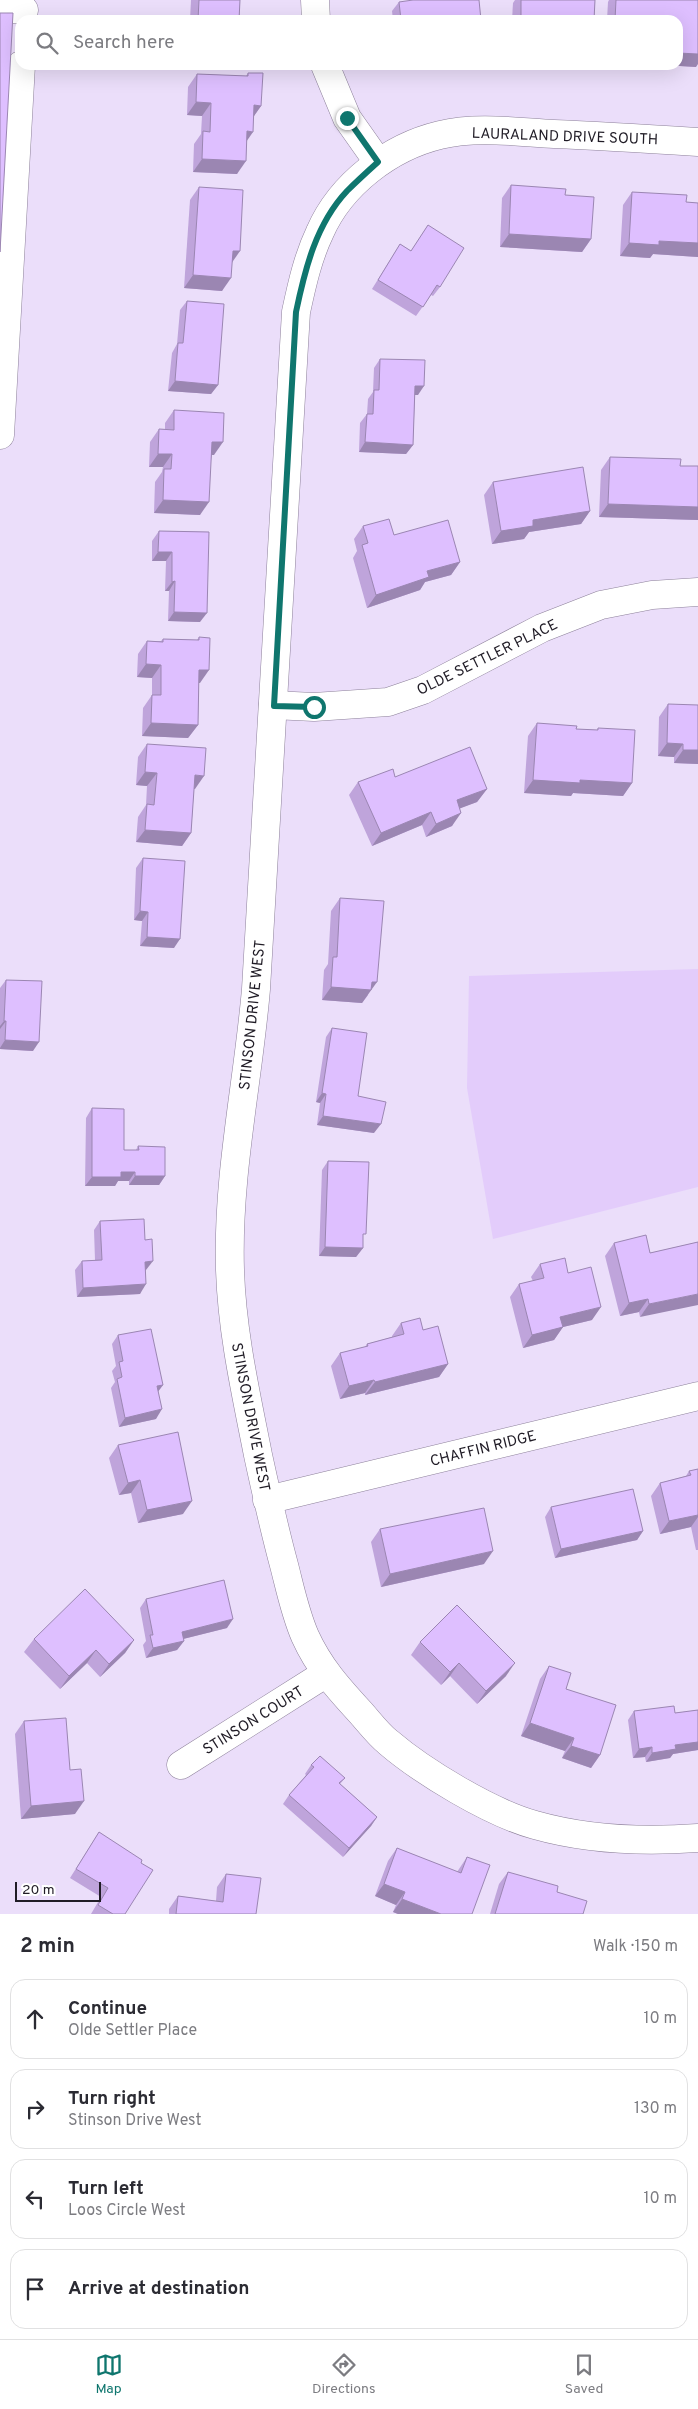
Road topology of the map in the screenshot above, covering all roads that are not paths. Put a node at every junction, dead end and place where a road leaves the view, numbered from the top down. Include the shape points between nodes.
1 (315, 0) edge
2 (316, 15) edge
3 (21, 70) edge
4 (327, 70) edge
5 (698, 142) edge
6 (378, 162) junction
7 (0, 435) edge
8 (698, 592) edge
9 (274, 706) junction
10 (698, 1396) edge
11 (267, 1500) junction
12 (325, 1674) junction
13 (182, 1765) dead end
14 (698, 1838) edge

1 - 2 street
3 - 7 street
4 - 6 street via 347,118
5 - 6 street, LAURALAND DRIVE SOUTH via 491,130 442,134 407,145
6 - 9 street, STINSON DRIVE WEST via 346,192 320,230 304,273 296,312
8 - 9 street, OLDE SETTLER PLACE via 652,595 601,605 542,628 423,690 388,702
9 - 11 street, STINSON DRIVE WEST via 256,989 234,1166 230,1270 234,1330
10 - 11 street, CHAFFIN RIDGE
11 - 12 street, STINSON DRIVE WEST via 304,1634
12 - 13 street, STINSON COURT
12 - 14 street, STINSON DRIVE WEST via 387,1742 484,1804 533,1824 571,1833 611,1838

